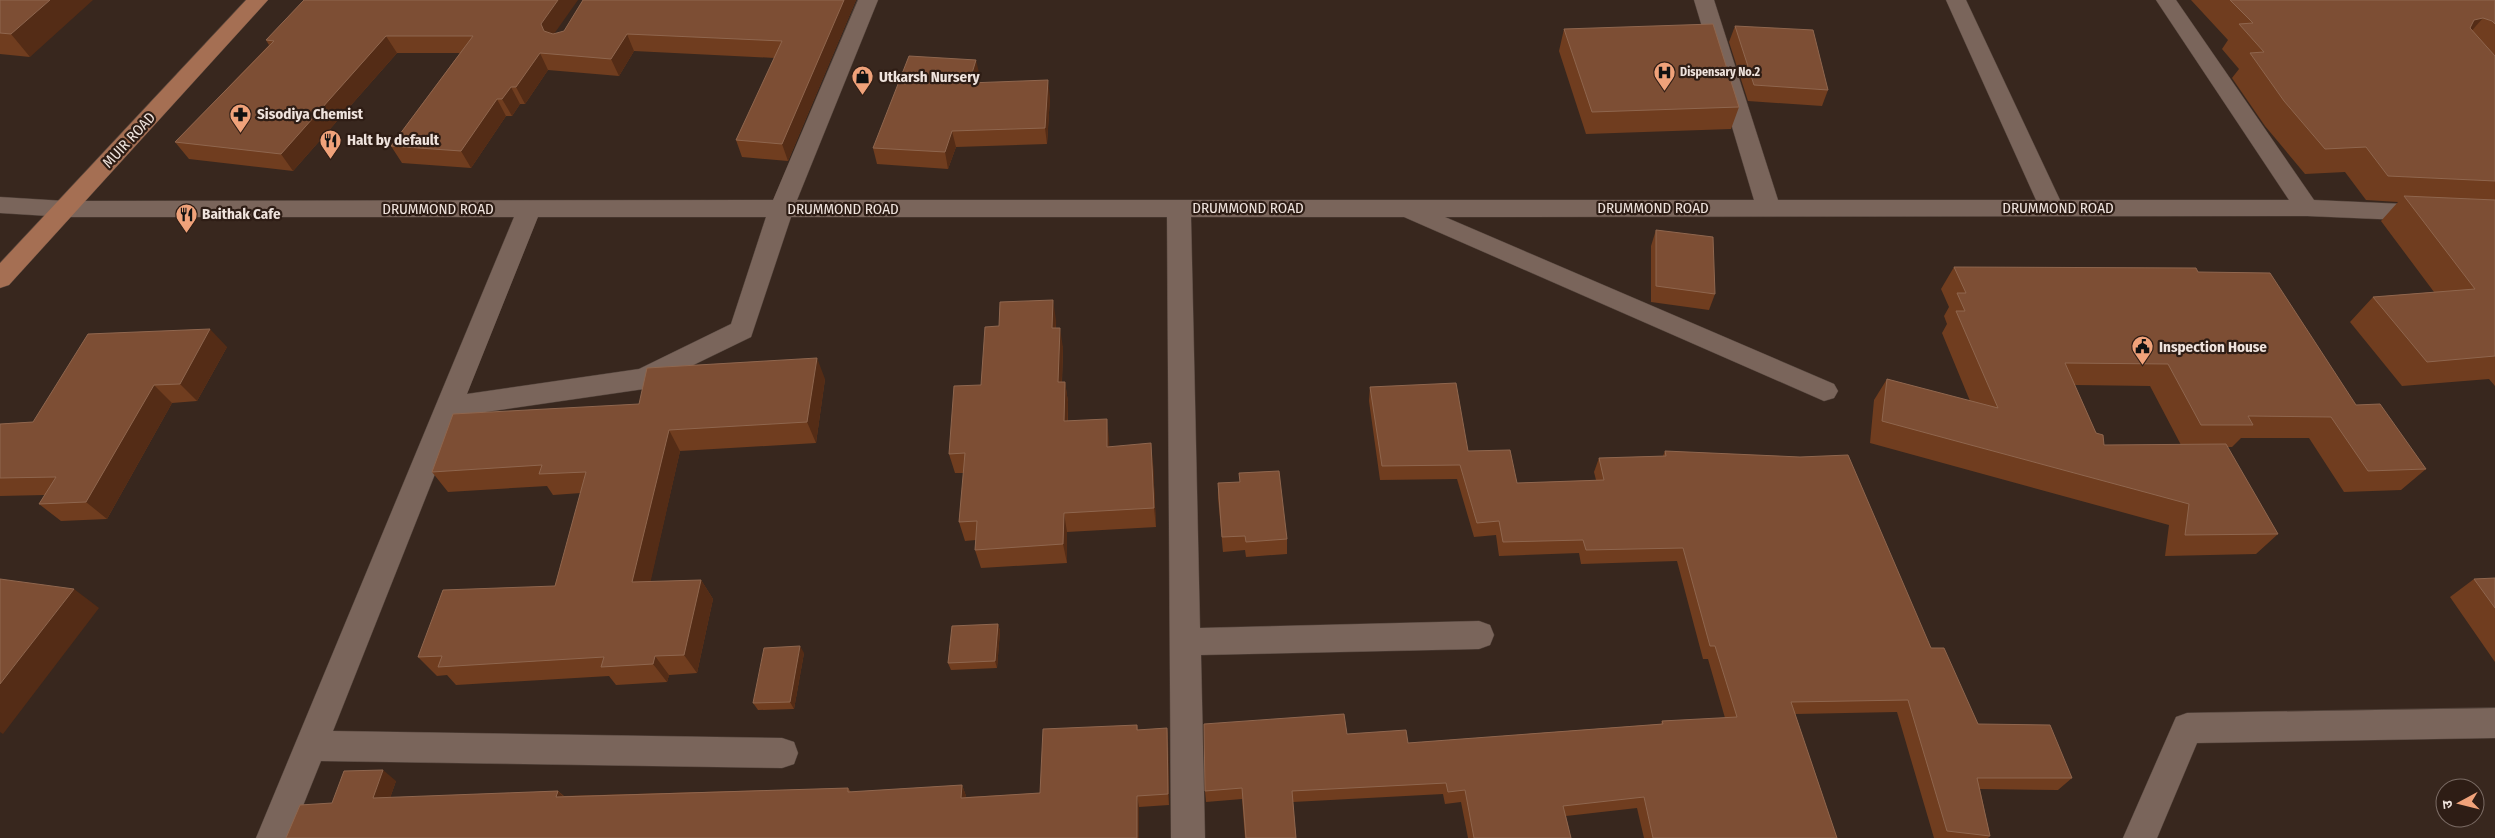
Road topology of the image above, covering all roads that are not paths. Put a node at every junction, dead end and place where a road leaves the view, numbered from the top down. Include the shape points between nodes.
1 (258, 0) edge
2 (868, 0) edge
3 (1704, 0) edge
4 (1956, 0) edge
5 (2166, 0) edge
6 (0, 205) edge
7 (1179, 208) junction
8 (1403, 208) junction
9 (1768, 208) junction
10 (2052, 208) junction
11 (2307, 208) junction
12 (66, 209) junction
13 (529, 209) junction
14 (780, 209) junction
15 (2495, 216) edge
16 (0, 279) edge
17 (1824, 391) dead end
18 (449, 407) junction
19 (1479, 635) dead end
20 (1185, 642) junction
21 (2495, 723) edge
22 (311, 746) junction
23 (782, 753) dead end
24 (273, 838) edge
25 (1188, 838) edge
26 (2140, 838) edge

1 - 12 main road, MUIR ROAD
2 - 14 street
3 - 9 street
4 - 10 street
5 - 11 street
6 - 12 street, DRUMMOND ROAD
7 - 8 street, DRUMMOND ROAD
7 - 14 street, DRUMMOND ROAD
7 - 20 street
8 - 9 street, DRUMMOND ROAD
8 - 17 street
9 - 10 street, DRUMMOND ROAD
10 - 11 street, DRUMMOND ROAD
11 - 15 street, DRUMMOND ROAD
12 - 13 street, DRUMMOND ROAD
12 - 16 main road, MUIR ROAD
13 - 14 street, DRUMMOND ROAD
13 - 18 street
14 - 18 street via 742,330 644,379
18 - 22 street
19 - 20 street
20 - 25 street
21 - 26 street via 2187,728
22 - 23 street
22 - 24 street

